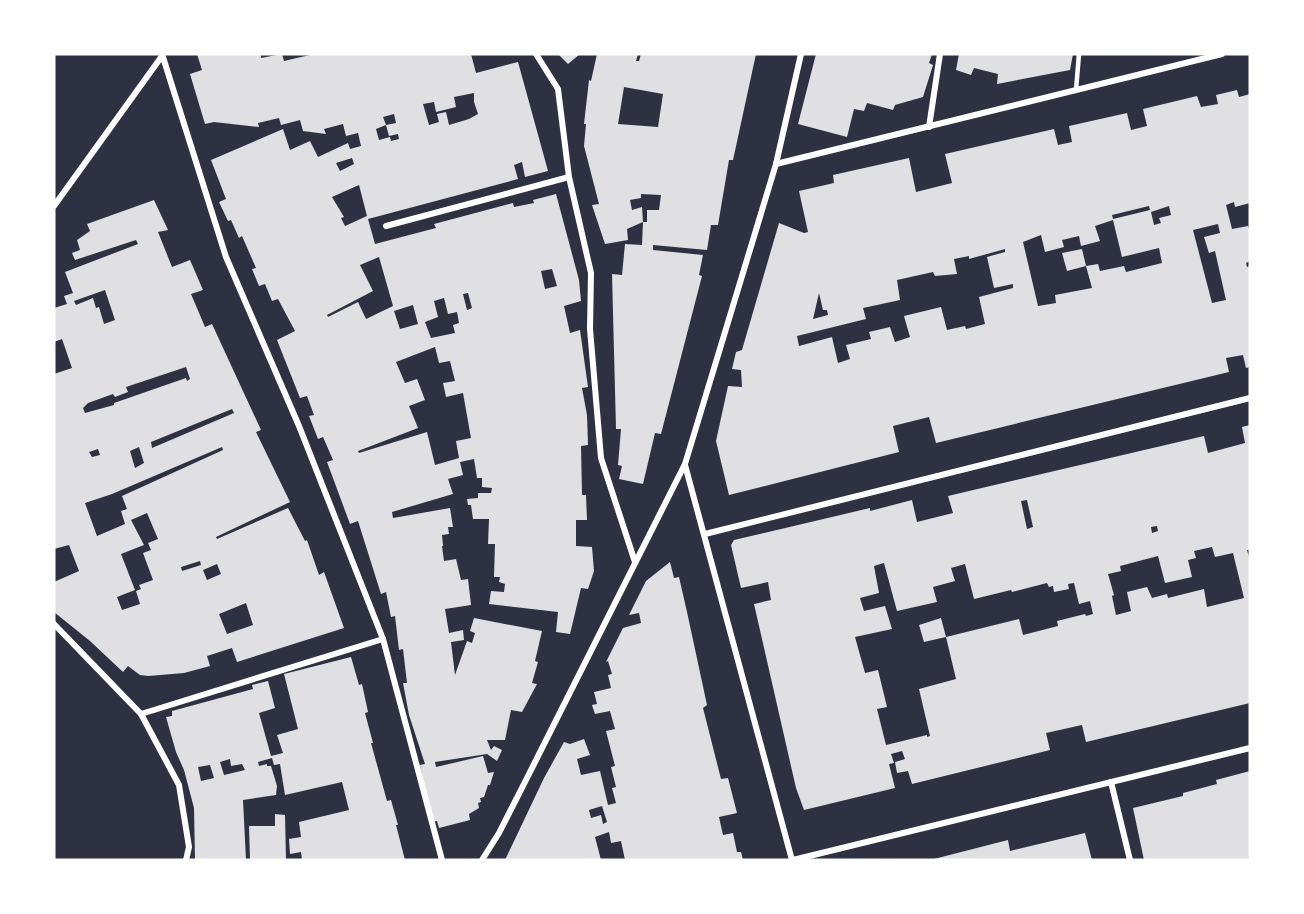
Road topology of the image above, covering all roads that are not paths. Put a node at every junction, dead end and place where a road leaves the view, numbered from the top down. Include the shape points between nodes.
1 (537, 54) edge
2 (801, 54) edge
3 (940, 54) edge
4 (1079, 54) edge
5 (1222, 54) edge
6 (162, 55) edge
7 (1076, 90) junction
8 (929, 127) junction
9 (776, 164) junction
10 (570, 177) junction
11 (54, 206) edge
12 (386, 226) dead end
13 (1250, 398) edge
14 (685, 464) junction
15 (705, 534) junction
16 (635, 562) junction
17 (54, 624) edge
18 (383, 639) junction
19 (141, 714) junction
20 (1250, 748) edge
21 (1111, 782) junction
22 (186, 860) edge
23 (442, 860) edge
24 (482, 860) edge
25 (793, 860) edge
26 (1130, 860) edge

1 - 10 street via 558,89
2 - 9 street
3 - 8 street
4 - 7 lane
5 - 7 street
6 - 11 street
6 - 18 street via 226,257 299,426
7 - 8 street
8 - 9 street
9 - 14 street
10 - 12 street
10 - 16 street via 591,273 590,330 601,459
13 - 15 street
14 - 15 street
14 - 16 street
15 - 25 street
16 - 24 street
17 - 19 street
18 - 19 street
18 - 23 street
19 - 22 street via 180,785 189,847
20 - 21 street
21 - 25 street
21 - 26 street

